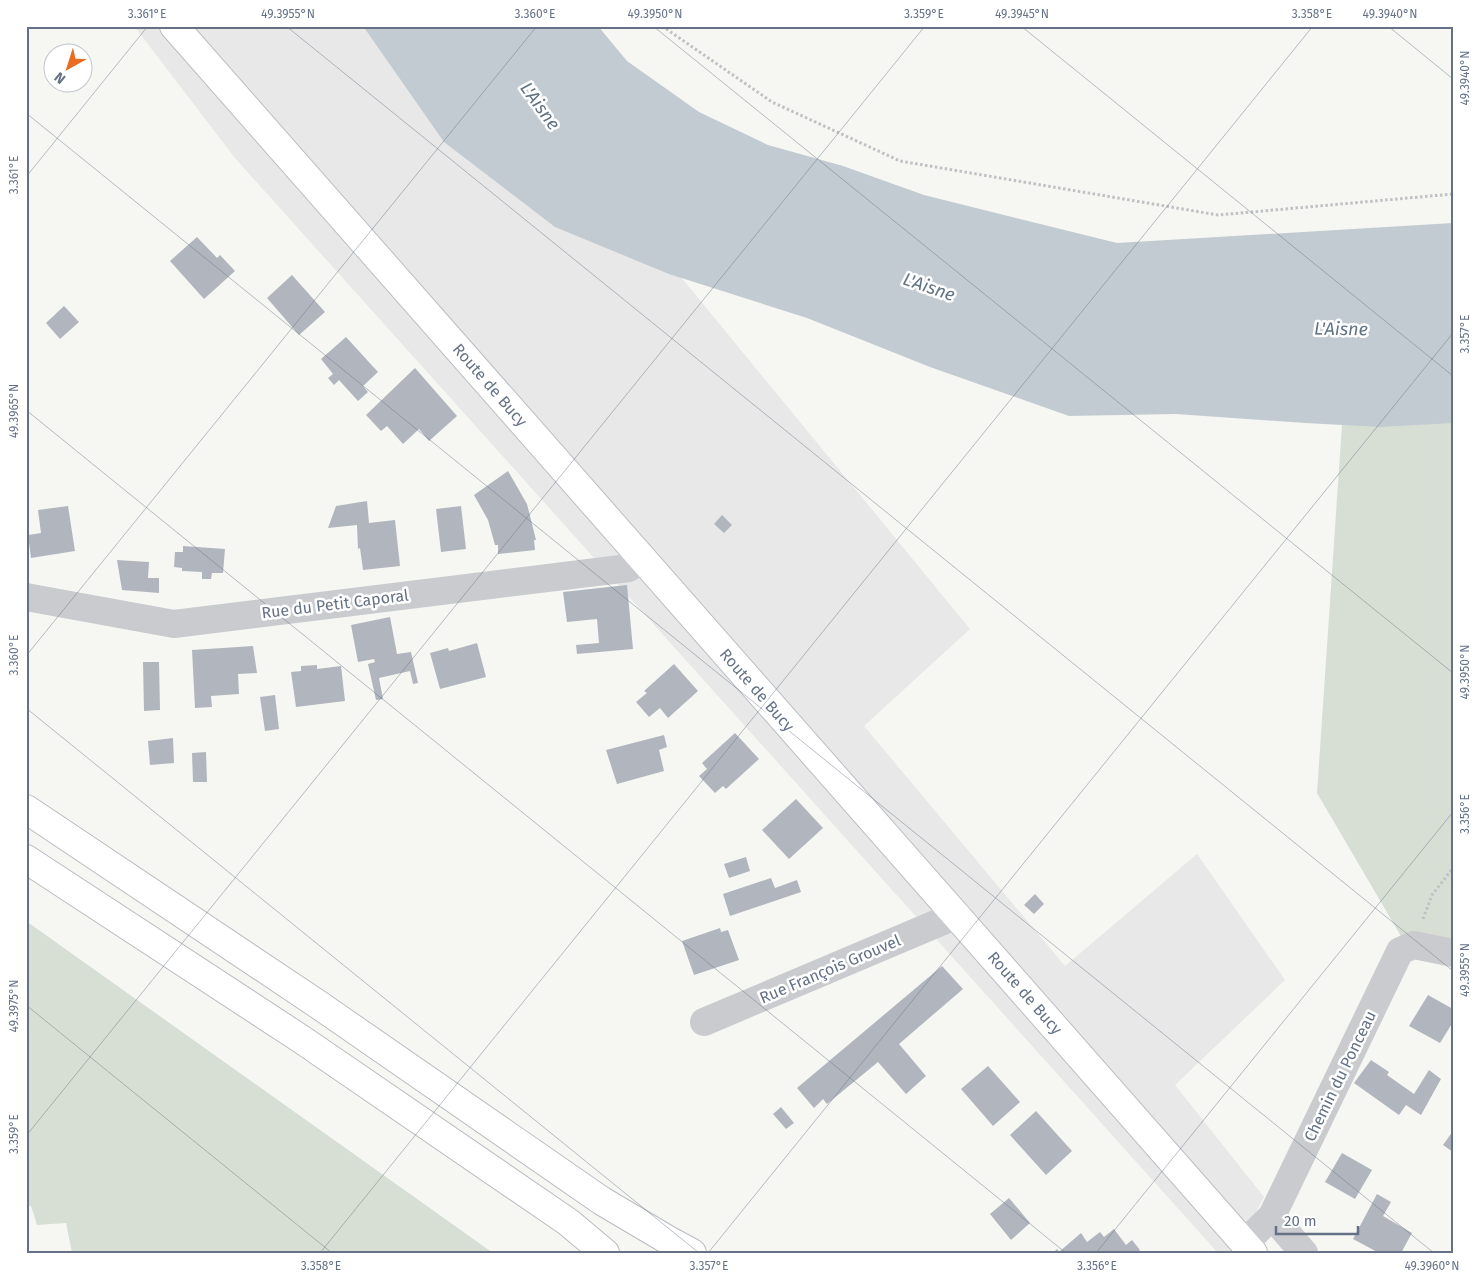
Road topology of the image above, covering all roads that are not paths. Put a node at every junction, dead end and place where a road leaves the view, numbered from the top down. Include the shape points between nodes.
1 (174, 26) edge
2 (642, 558) junction
3 (26, 597) edge
4 (26, 809) edge
5 (26, 859) edge
6 (957, 916) junction
7 (1453, 953) edge
8 (704, 1022) dead end
9 (1272, 1216) junction
10 (1249, 1248) edge
11 (605, 1253) edge
12 (692, 1253) edge
13 (1304, 1253) edge

1 - 2 main road, Route de Bucy
2 - 3 street, Rue du Petit Caporal via 629,568 174,624
2 - 6 main road, Route de Bucy
4 - 12 main road via 319,1005 602,1201
5 - 11 main road via 309,1044 568,1222
6 - 8 street, Rue François Grouvel
6 - 10 main road, Route de Bucy
7 - 9 street, Chemin du Ponceau via 1414,945 1400,951
9 - 10 street, Chemin du Ponceau
9 - 13 street

